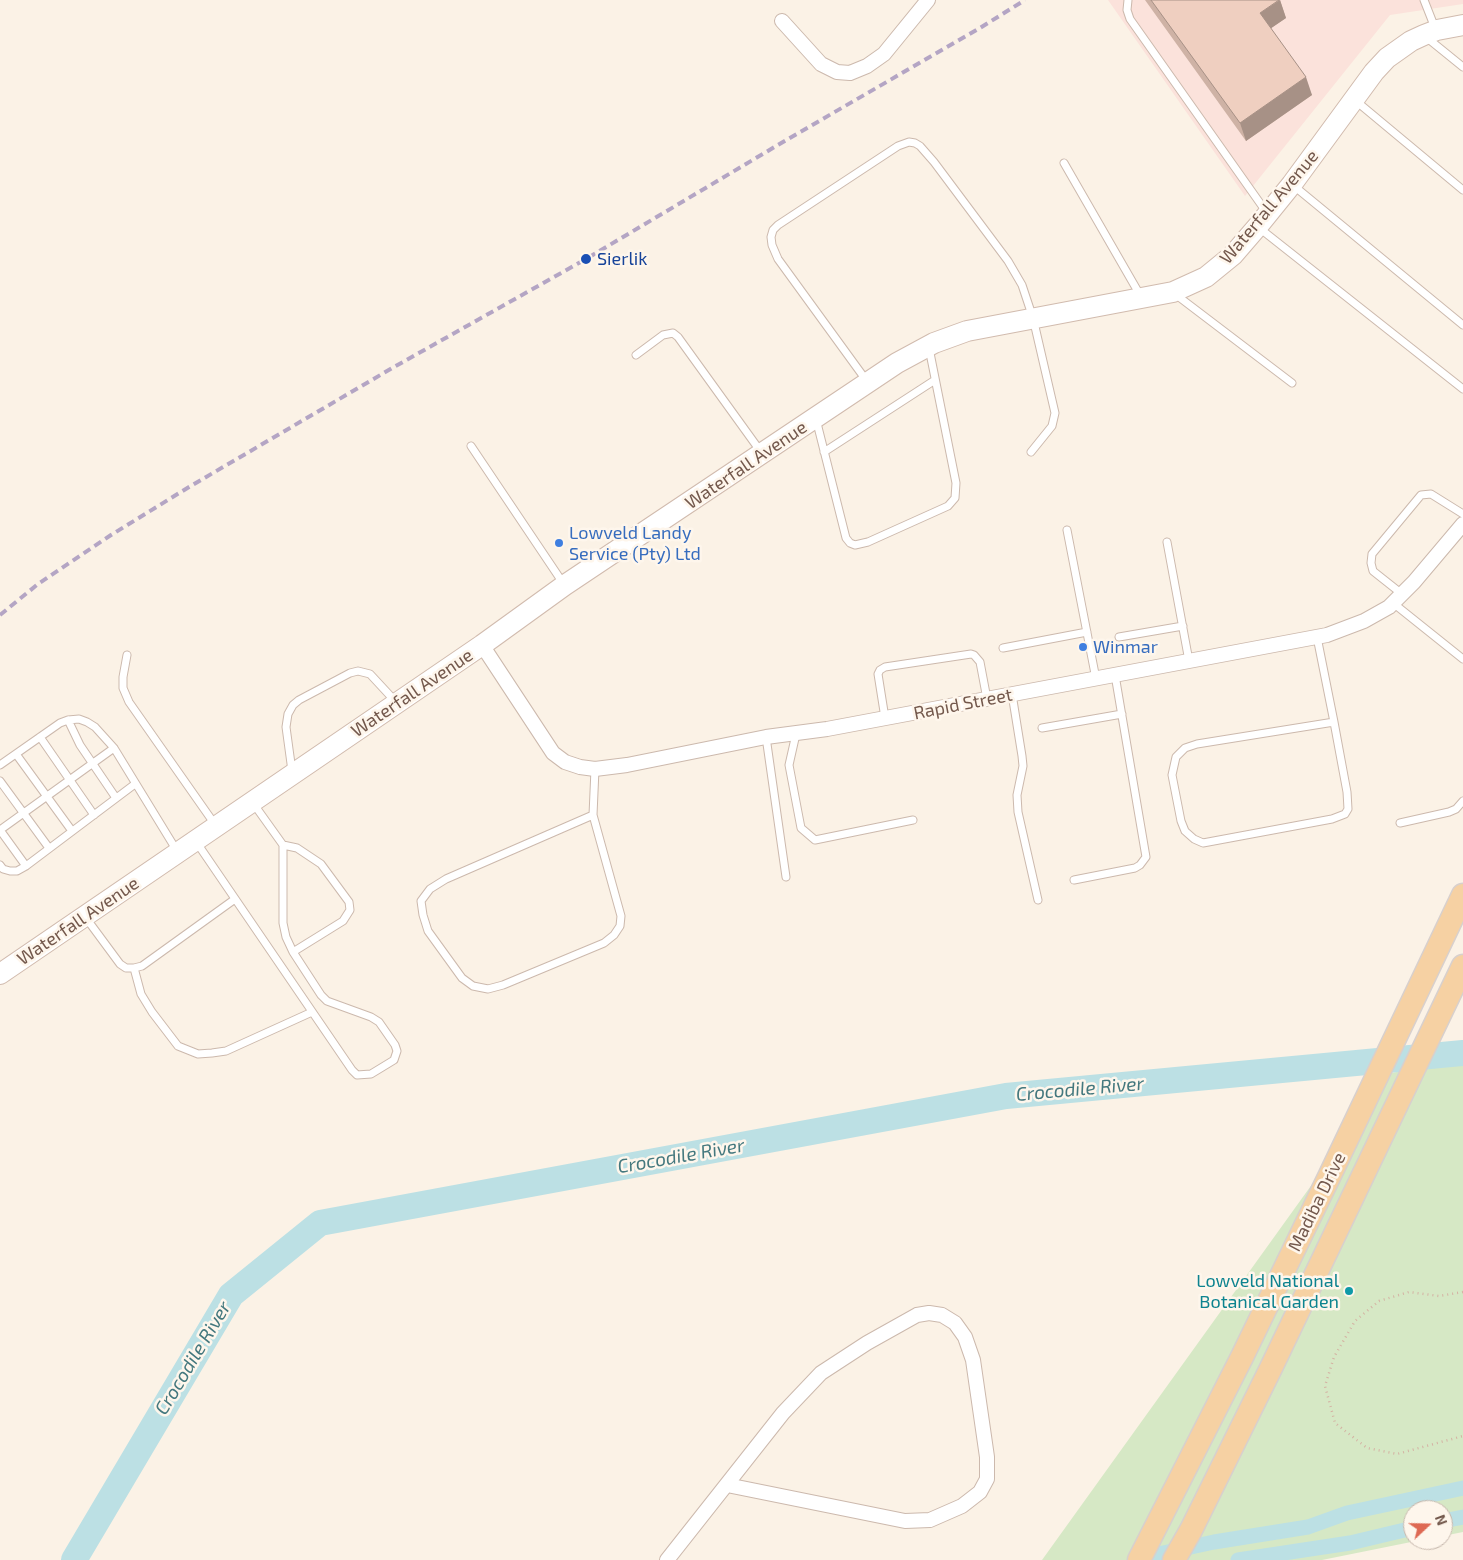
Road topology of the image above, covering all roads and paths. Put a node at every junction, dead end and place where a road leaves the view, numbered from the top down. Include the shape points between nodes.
1 (928, 0) edge
2 (1128, 0) edge
3 (1424, 0) edge
4 (782, 21) dead end
5 (1463, 26) edge
6 (1430, 33) junction
7 (1463, 67) edge
8 (1354, 99) junction
9 (1064, 163) dead end
10 (1292, 184) junction
11 (1463, 190) edge
12 (1263, 220) junction
13 (1173, 292) junction
14 (1142, 298) junction
15 (1033, 318) junction
16 (1463, 325) edge
17 (928, 346) junction
18 (636, 355) dead end
19 (936, 380) junction
20 (868, 382) junction
21 (1292, 383) dead end
22 (1463, 389) edge
23 (816, 418) junction
24 (471, 446) dead end
25 (824, 452) junction
26 (1031, 452) dead end
27 (763, 454) junction
28 (1463, 514) edge
29 (1463, 524) edge
30 (1067, 530) dead end
31 (1168, 542) dead end
32 (565, 586) junction
33 (1398, 598) junction
34 (1183, 626) junction
35 (1086, 632) junction
36 (1119, 636) dead end
37 (1317, 637) junction
38 (482, 645) junction
39 (1003, 648) dead end
40 (128, 655) dead end
41 (1463, 659) edge
42 (1189, 661) junction
43 (1115, 675) junction
44 (1096, 679) junction
45 (1012, 694) junction
46 (987, 699) junction
47 (397, 703) junction
48 (1122, 714) junction
49 (885, 718) junction
50 (68, 720) junction
51 (1334, 722) junction
52 (1042, 728) dead end
53 (796, 734) junction
54 (40, 737) junction
55 (766, 737) junction
56 (114, 748) junction
57 (16, 754) junction
58 (92, 764) junction
59 (0, 766) edge
60 (595, 769) junction
61 (293, 774) junction
62 (70, 780) junction
63 (0, 781) edge
64 (136, 784) junction
65 (46, 796) junction
66 (116, 798) junction
67 (252, 802) junction
68 (1463, 802) edge
69 (23, 813) junction
70 (94, 815) junction
71 (593, 815) junction
72 (913, 820) dead end
73 (1400, 822) dead end
74 (216, 826) junction
75 (0, 830) edge
76 (72, 831) junction
77 (196, 840) junction
78 (283, 845) junction
79 (49, 848) junction
80 (178, 853) junction
81 (0, 865) edge
82 (26, 866) junction
83 (786, 878) dead end
84 (1074, 880) dead end
85 (1463, 895) edge
86 (235, 899) junction
87 (1038, 900) dead end
88 (85, 916) junction
89 (293, 952) junction
90 (1463, 966) edge
91 (134, 968) junction
92 (0, 974) edge
93 (312, 1012) junction
94 (1463, 1292) edge
95 (1463, 1436) edge
96 (727, 1484) junction
97 (667, 1560) edge
98 (1139, 1560) edge
99 (1174, 1560) edge

1 - 4 street via 884,54 850,73 837,72 821,64
2 - 12 lane via 1130,19
3 - 6 lane
5 - 6 street, Waterfall Avenue
6 - 7 lane
6 - 8 street, Waterfall Avenue via 1411,41 1387,58
8 - 10 street, Waterfall Avenue
8 - 11 lane
9 - 14 lane
10 - 12 street, Waterfall Avenue
10 - 16 lane
12 - 13 street, Waterfall Avenue via 1218,268
12 - 22 lane
13 - 14 street, Waterfall Avenue
13 - 21 lane
14 - 15 street, Waterfall Avenue
15 - 17 street, Waterfall Avenue via 968,331
15 - 20 lane via 1016,273 934,162 916,143 898,146 778,225 771,237 778,259
15 - 26 lane via 1055,416 1052,426
17 - 19 lane
17 - 20 street, Waterfall Avenue
18 - 27 lane via 663,335 673,333
19 - 25 lane
19 - 25 lane via 956,482 955,498 948,506 868,542 850,543
20 - 23 street, Waterfall Avenue
23 - 25 lane
23 - 27 street, Waterfall Avenue
24 - 32 lane
27 - 32 street, Waterfall Avenue
28 - 33 lane via 1431,494 1421,495 1372,554 1373,571
29 - 33 street, Rapid Street
30 - 35 lane
31 - 34 lane
32 - 38 street, Waterfall Avenue
33 - 37 street, Rapid Street via 1376,616
33 - 41 lane
34 - 36 lane
34 - 42 lane
35 - 39 lane
35 - 44 lane
37 - 42 street, Rapid Street
37 - 51 lane
38 - 47 street, Waterfall Avenue
38 - 60 street, Rapid Street via 553,753 565,762
40 - 74 lane via 123,688 129,702
42 - 43 street, Rapid Street
43 - 44 street, Rapid Street
43 - 48 lane
44 - 45 street, Rapid Street
45 - 46 street, Rapid Street
45 - 87 lane via 1022,756 1018,812
46 - 49 street, Rapid Street
46 - 49 lane via 980,662 971,654 885,667 878,674
47 - 61 street, Waterfall Avenue
47 - 61 lane via 370,674 358,671 299,700 288,714 286,727
48 - 52 lane
48 - 84 lane via 1146,857 1135,868
49 - 53 street, Rapid Street
50 - 54 lane
50 - 56 lane via 87,722
50 - 58 lane via 73,735
51 - 51 lane via 1185,748 1176,757 1172,775 1185,831 1203,843 1345,814 1348,809 1347,792
53 - 55 street, Rapid Street
53 - 72 lane via 789,765 801,828 814,840
54 - 57 lane
54 - 62 lane
55 - 60 street, Rapid Street
55 - 83 lane
56 - 58 lane
56 - 64 lane
57 - 59 lane
57 - 65 lane
58 - 62 lane
58 - 66 lane
60 - 71 lane
61 - 67 street, Waterfall Avenue
62 - 65 lane
62 - 70 lane
63 - 69 lane
64 - 66 lane
64 - 80 lane
65 - 69 lane
65 - 76 lane
66 - 70 lane
67 - 74 street, Waterfall Avenue
67 - 78 lane
68 - 73 lane via 1449,812
69 - 75 lane
69 - 79 lane
70 - 76 lane
71 - 71 lane via 621,916 620,926 614,934 604,944 503,986 488,989 473,986 462,978 428,930 421,901 430,889
74 - 77 street, Waterfall Avenue
75 - 82 lane
76 - 79 lane
77 - 80 street, Waterfall Avenue
77 - 86 lane
78 - 89 lane via 284,923
78 - 89 lane via 297,848 321,864 346,896 350,910 343,921
79 - 82 lane
80 - 88 street, Waterfall Avenue
81 - 82 lane via 10,871
85 - 98 main road, Madiba Drive via 1330,1175
86 - 91 lane via 142,966
86 - 93 lane
88 - 91 lane via 120,964
88 - 92 street, Waterfall Avenue
89 - 93 lane via 327,1001 379,1022 395,1045 394,1060 371,1074 357,1075
90 - 99 main road, Madiba Drive via 1275,1359
91 - 93 lane via 141,994 152,1012 178,1046 198,1054 226,1051
94 - 95 path via 1440,1296 1409,1292 1380,1302 1355,1321 1334,1357 1325,1386 1335,1423 1367,1448 1397,1454
96 - 96 street via 783,1413 821,1373 867,1343 917,1315 929,1312 955,1323 965,1337 973,1360 988,1457 987,1480 980,1492 962,1506 930,1520 905,1521
96 - 97 street

